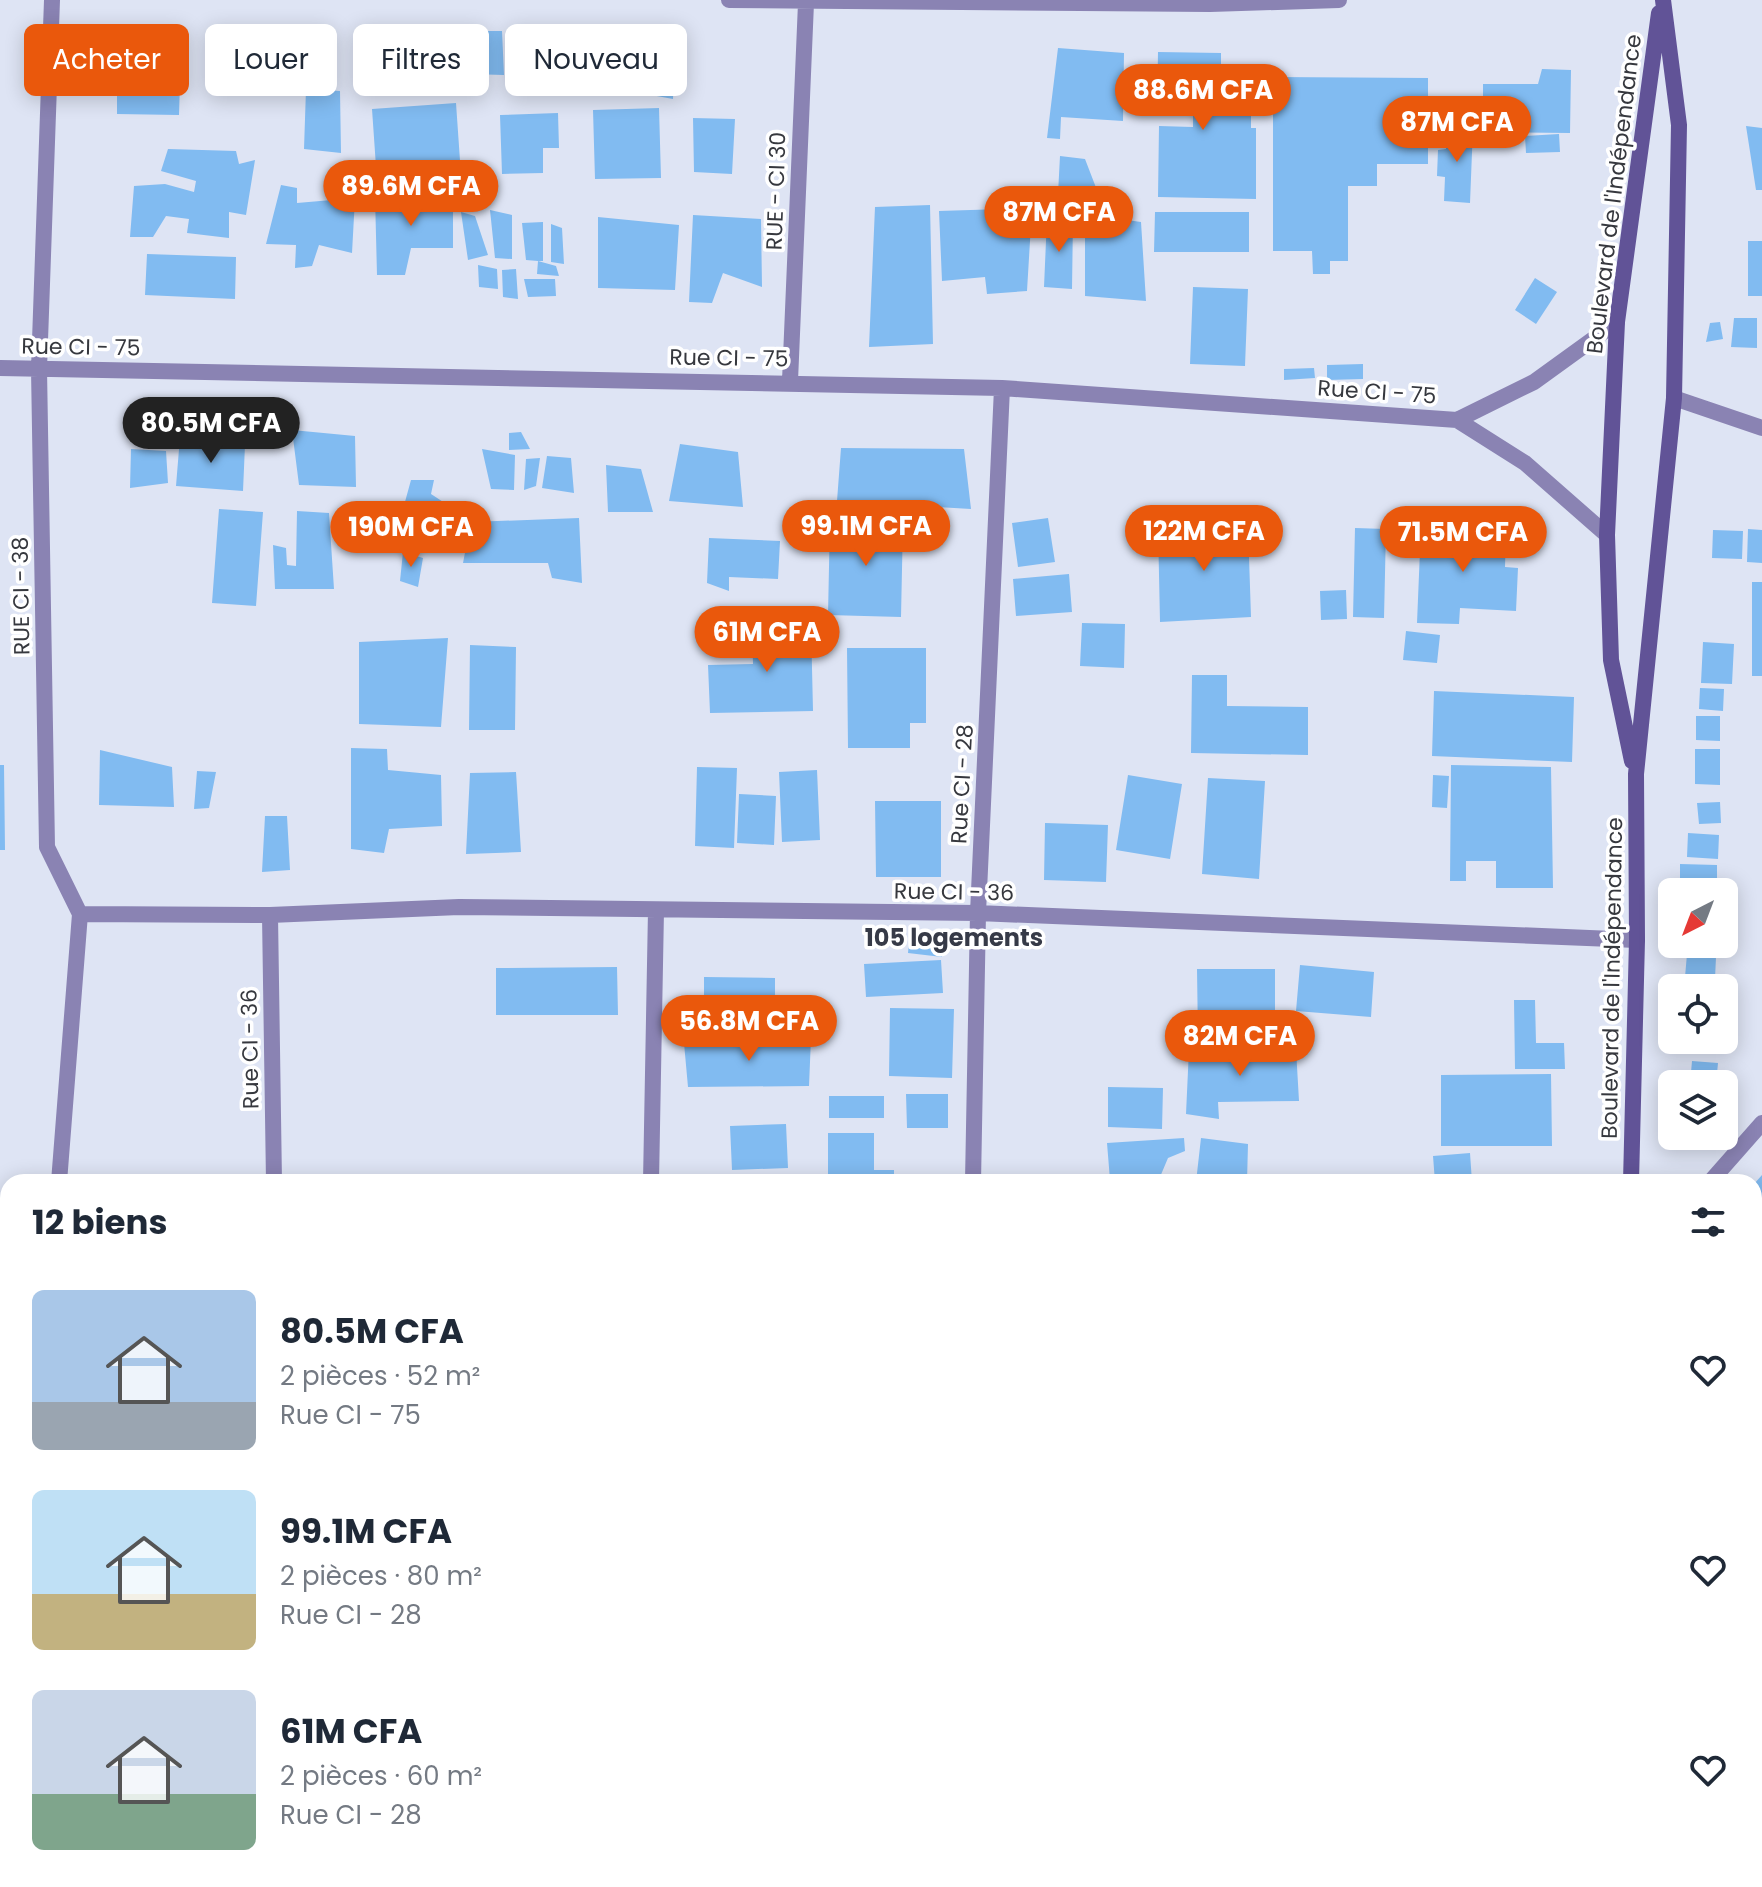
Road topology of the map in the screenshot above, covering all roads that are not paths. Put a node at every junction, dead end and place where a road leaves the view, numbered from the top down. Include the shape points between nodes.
1 (52, 0) edge
2 (729, 0) edge
3 (1339, 0) edge
4 (1662, 0) edge
5 (1210, 2) edge
6 (806, 3) junction
7 (1617, 322) junction
8 (0, 368) edge
9 (39, 369) junction
10 (790, 381) junction
11 (1002, 388) junction
12 (1674, 398) junction
13 (1457, 420) junction
14 (1762, 428) edge
15 (1607, 535) junction
16 (1636, 774) junction
17 (656, 910) junction
18 (978, 913) junction
19 (80, 914) junction
20 (270, 915) junction
21 (1637, 940) junction
22 (1762, 1123) edge
23 (60, 1174) edge
24 (274, 1174) edge
25 (651, 1174) edge
26 (973, 1174) edge
27 (1631, 1174) edge
28 (1717, 1174) edge

1 - 9 street, RUE CI - 38
2 - 6 street
3 - 5 street
4 - 7 main road, Boulevard de l'Indépendance
4 - 12 main road, Boulevard de l'Indépendance via 1679,125
5 - 6 street
6 - 10 street, RUE - CI 30
7 - 13 street, Rue CI - 75 via 1534,382
7 - 15 main road, Boulevard de l'Indépendance
8 - 9 street, Rue CI - 75
9 - 10 street, Rue CI - 75
9 - 19 street, RUE CI - 38 via 47,847
10 - 11 street, Rue CI - 75
11 - 13 street, Rue CI - 75
11 - 18 street, Rue CI - 28
12 - 14 street
12 - 16 main road, Boulevard de l'Indépendance
13 - 15 street, Rue CI - 75 via 1525,463
15 - 16 main road, Boulevard de l'Indépendance via 1611,660
16 - 21 main road, Boulevard de l'Indépendance
17 - 18 street, Rue CI - 36
17 - 20 street, Rue CI - 36 via 459,907
17 - 25 street
18 - 21 street, Rue CI - 36
18 - 26 street, Rue CI - 28
19 - 20 street, Rue CI - 36
19 - 23 street
20 - 24 street, Rue CI - 36
21 - 27 main road, Boulevard de l'Indépendance
22 - 28 street

